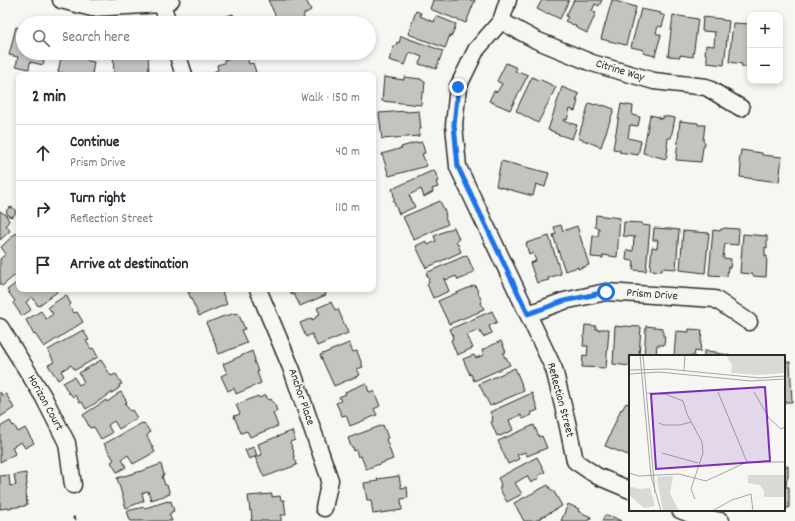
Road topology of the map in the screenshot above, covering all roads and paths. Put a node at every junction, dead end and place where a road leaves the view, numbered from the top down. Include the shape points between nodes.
1 (61, 0) edge
2 (508, 0) edge
3 (166, 2) edge
4 (167, 16) edge
5 (501, 21) junction
6 (179, 60) edge
7 (183, 72) edge
8 (741, 108) dead end
9 (259, 292) edge
10 (528, 314) junction
11 (749, 322) dead end
12 (0, 327) edge
13 (73, 485) dead end
14 (629, 490) edge
15 (324, 508) dead end
16 (682, 511) edge
17 (74, 516) dead end
18 (77, 521) edge
19 (721, 521) edge

1 - 3 street via 92,8
2 - 5 street, Reflection Street
3 - 4 street
5 - 8 street, Citrine Way via 536,40 592,63 654,81 706,87
5 - 10 street, Reflection Street via 476,50 458,87 454,125 458,167
6 - 7 street
9 - 15 street, Anchor Place via 292,370 330,480
10 - 11 street, Prism Drive via 564,301 606,292 715,299
10 - 14 street, Reflection Street via 554,369 575,461 597,476
12 - 13 street, Horizon Court via 43,396 68,443
16 - 19 street
17 - 18 path

